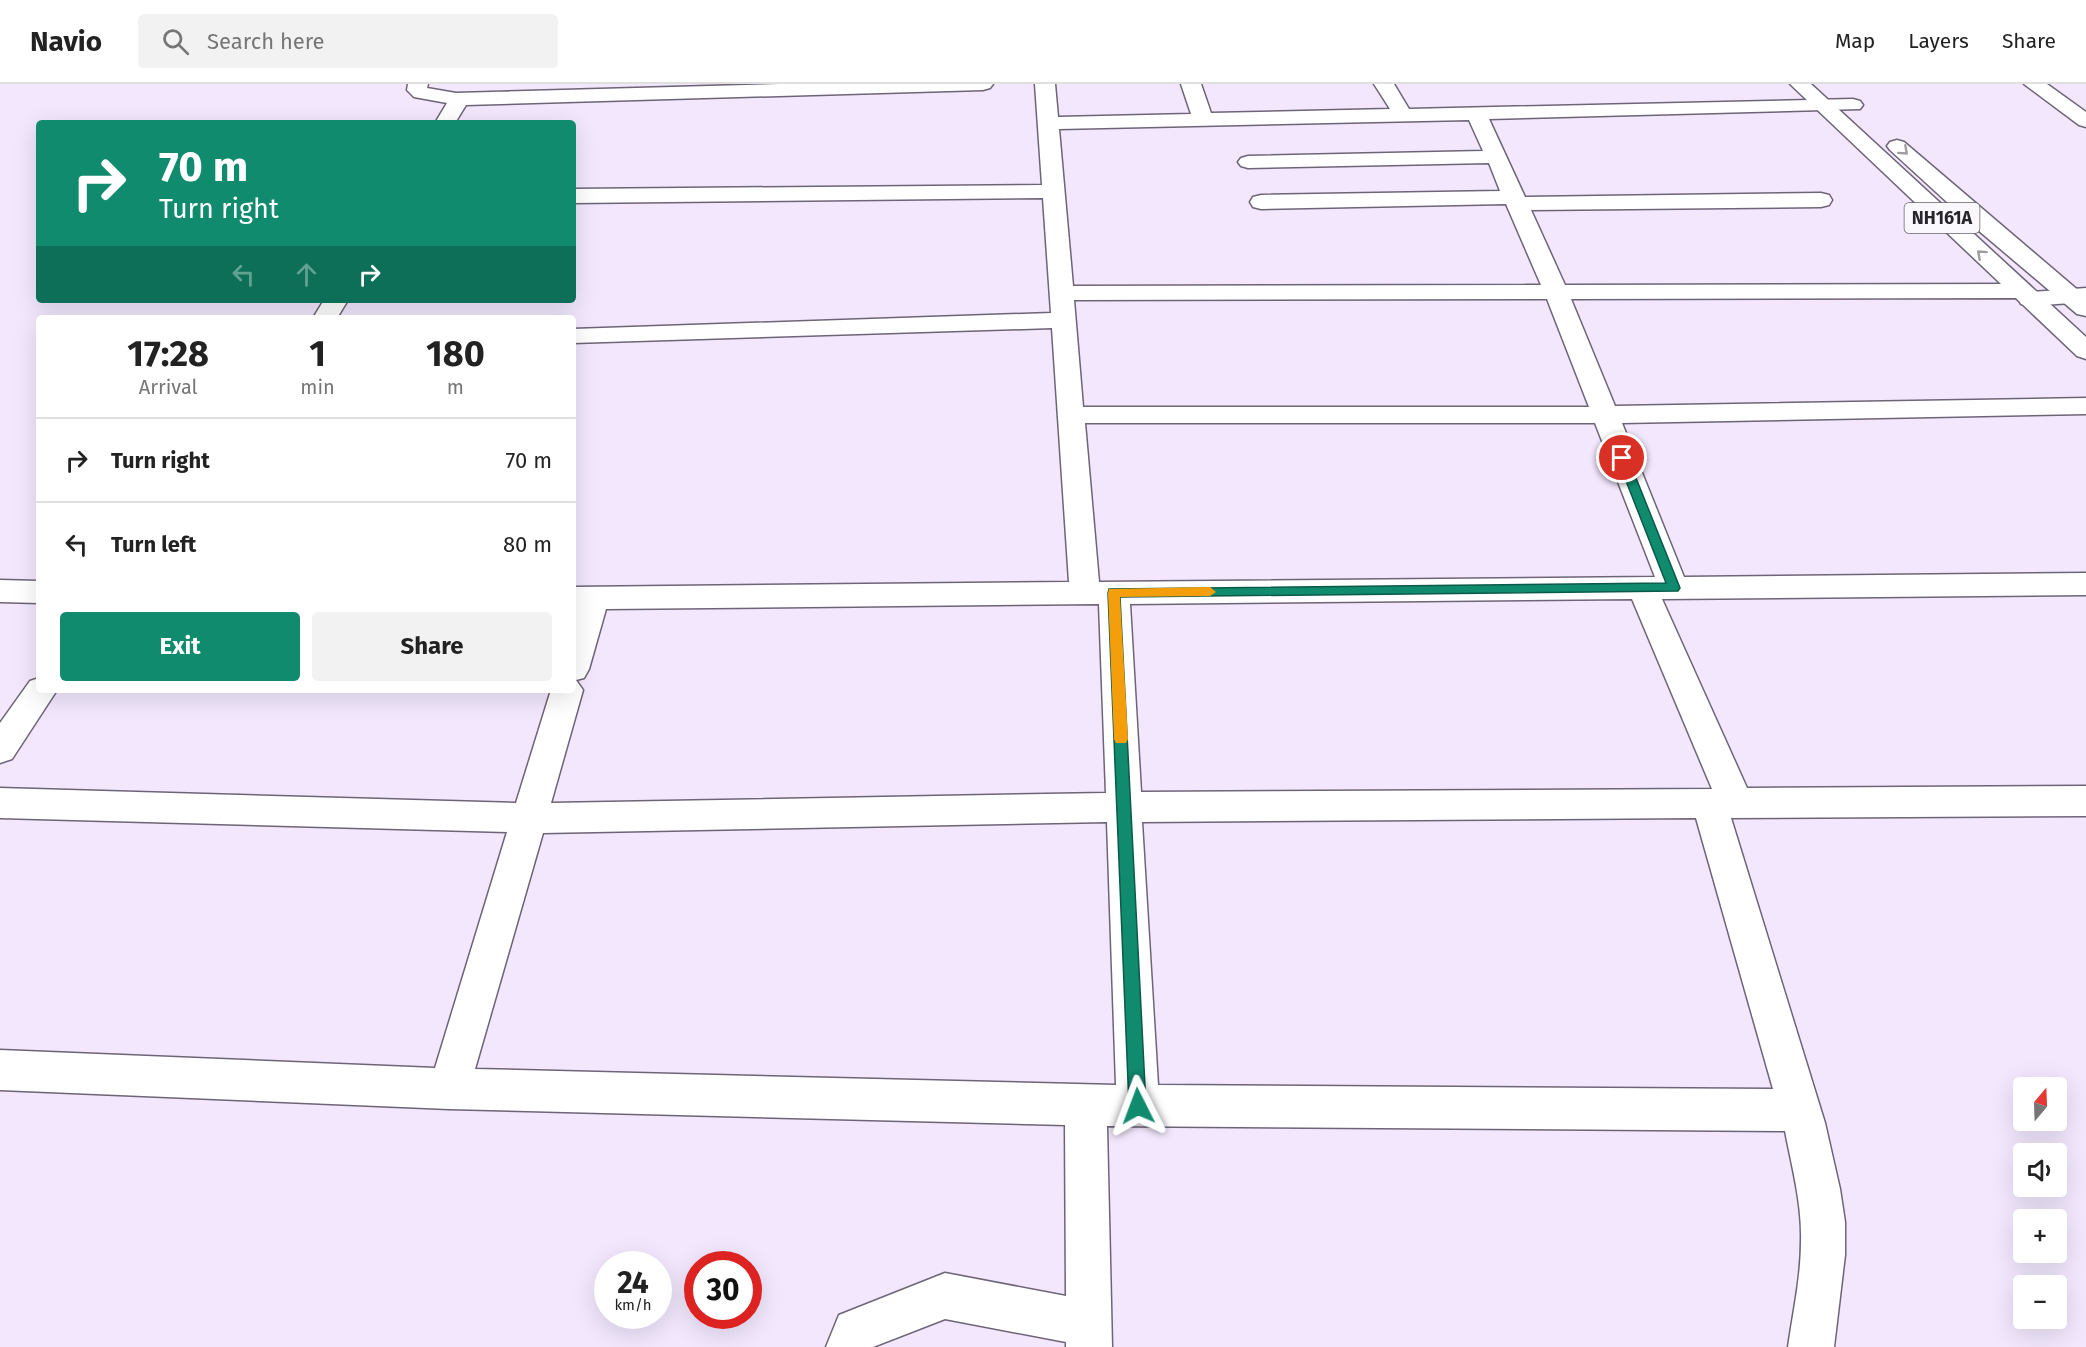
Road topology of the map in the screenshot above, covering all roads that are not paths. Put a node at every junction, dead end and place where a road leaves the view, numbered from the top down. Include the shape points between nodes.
1 (418, 84) edge
2 (983, 84) edge
3 (1045, 84) edge
4 (1191, 84) edge
5 (1384, 84) edge
6 (1800, 84) edge
7 (1829, 84) edge
8 (2034, 84) edge
9 (1598, 93) dead end
10 (456, 99) junction
11 (2086, 101) edge
12 (2060, 103) junction
13 (1853, 105) junction
14 (1823, 106) junction
15 (1613, 111) junction
16 (1477, 114) junction
17 (1403, 115) junction
18 (1203, 119) junction
19 (447, 120) edge
20 (2086, 121) edge
21 (1048, 123) junction
22 (1496, 157) junction
23 (1248, 162) dead end
24 (1053, 191) junction
25 (576, 196) edge
26 (1515, 200) junction
27 (1821, 200) dead end
28 (1261, 202) dead end
29 (1556, 291) junction
30 (1061, 293) junction
31 (2025, 295) junction
32 (2081, 300) edge
33 (1064, 320) junction
34 (576, 336) edge
35 (2086, 351) edge
36 (2086, 406) edge
37 (1071, 415) junction
38 (1605, 415) junction
39 (2086, 584) edge
40 (1642, 588) junction
41 (1674, 588) junction
42 (0, 591) edge
43 (36, 592) edge
44 (1100, 593) junction
45 (584, 598) edge
46 (576, 650) edge
47 (39, 693) edge
48 (566, 693) edge
49 (0, 748) edge
50 (2086, 801) edge
51 (0, 803) edge
52 (1723, 804) junction
53 (1124, 807) junction
54 (528, 818) junction
55 (0, 1070) edge
56 (449, 1089) junction
57 (1086, 1104) junction
58 (1138, 1106) junction
59 (1800, 1110) junction
60 (1089, 1335) edge
61 (849, 1347) edge
62 (1810, 1347) edge

1 - 10 main road via 421,93
2 - 10 main road
3 - 21 main road
4 - 18 main road
5 - 17 main road
6 - 14 main road, NH161A
7 - 13 main road, NH161A
8 - 12 main road
9 - 15 main road
10 - 19 main road via 458,102
11 - 12 main road
12 - 20 main road
13 - 14 main road
13 -> 32 main road, NH161A via 1980,220
14 - 15 main road
31 -> 14 main road, NH161A
15 - 16 main road
16 - 17 main road
16 - 22 main road
17 - 18 main road
18 - 21 main road
21 - 24 main road
22 - 23 main road
22 - 26 main road
24 - 25 main road
24 - 30 main road
26 - 27 main road
26 - 28 main road
26 - 29 main road
29 - 30 main road
29 - 31 main road
29 - 38 main road
30 - 33 main road
31 - 32 main road
31 - 35 main road, NH161A
33 - 34 main road
33 - 37 main road
36 - 38 main road
37 - 38 main road
37 - 44 main road
38 - 41 main road
39 - 41 main road
40 - 41 main road
40 - 44 main road
40 - 52 main road
42 - 43 main road
44 - 45 main road
44 - 53 main road
45 - 46 main road
47 - 49 main road
48 - 54 main road
50 - 52 main road
51 - 54 main road
52 - 53 main road
52 - 59 main road
53 - 54 main road
53 - 58 main road
54 - 56 main road
55 - 56 main road
56 - 57 main road
57 - 58 main road
57 - 60 main road
58 - 59 main road
59 - 62 main road via 1815,1176 1823,1254
60 - 61 main road via 945,1296 855,1331

